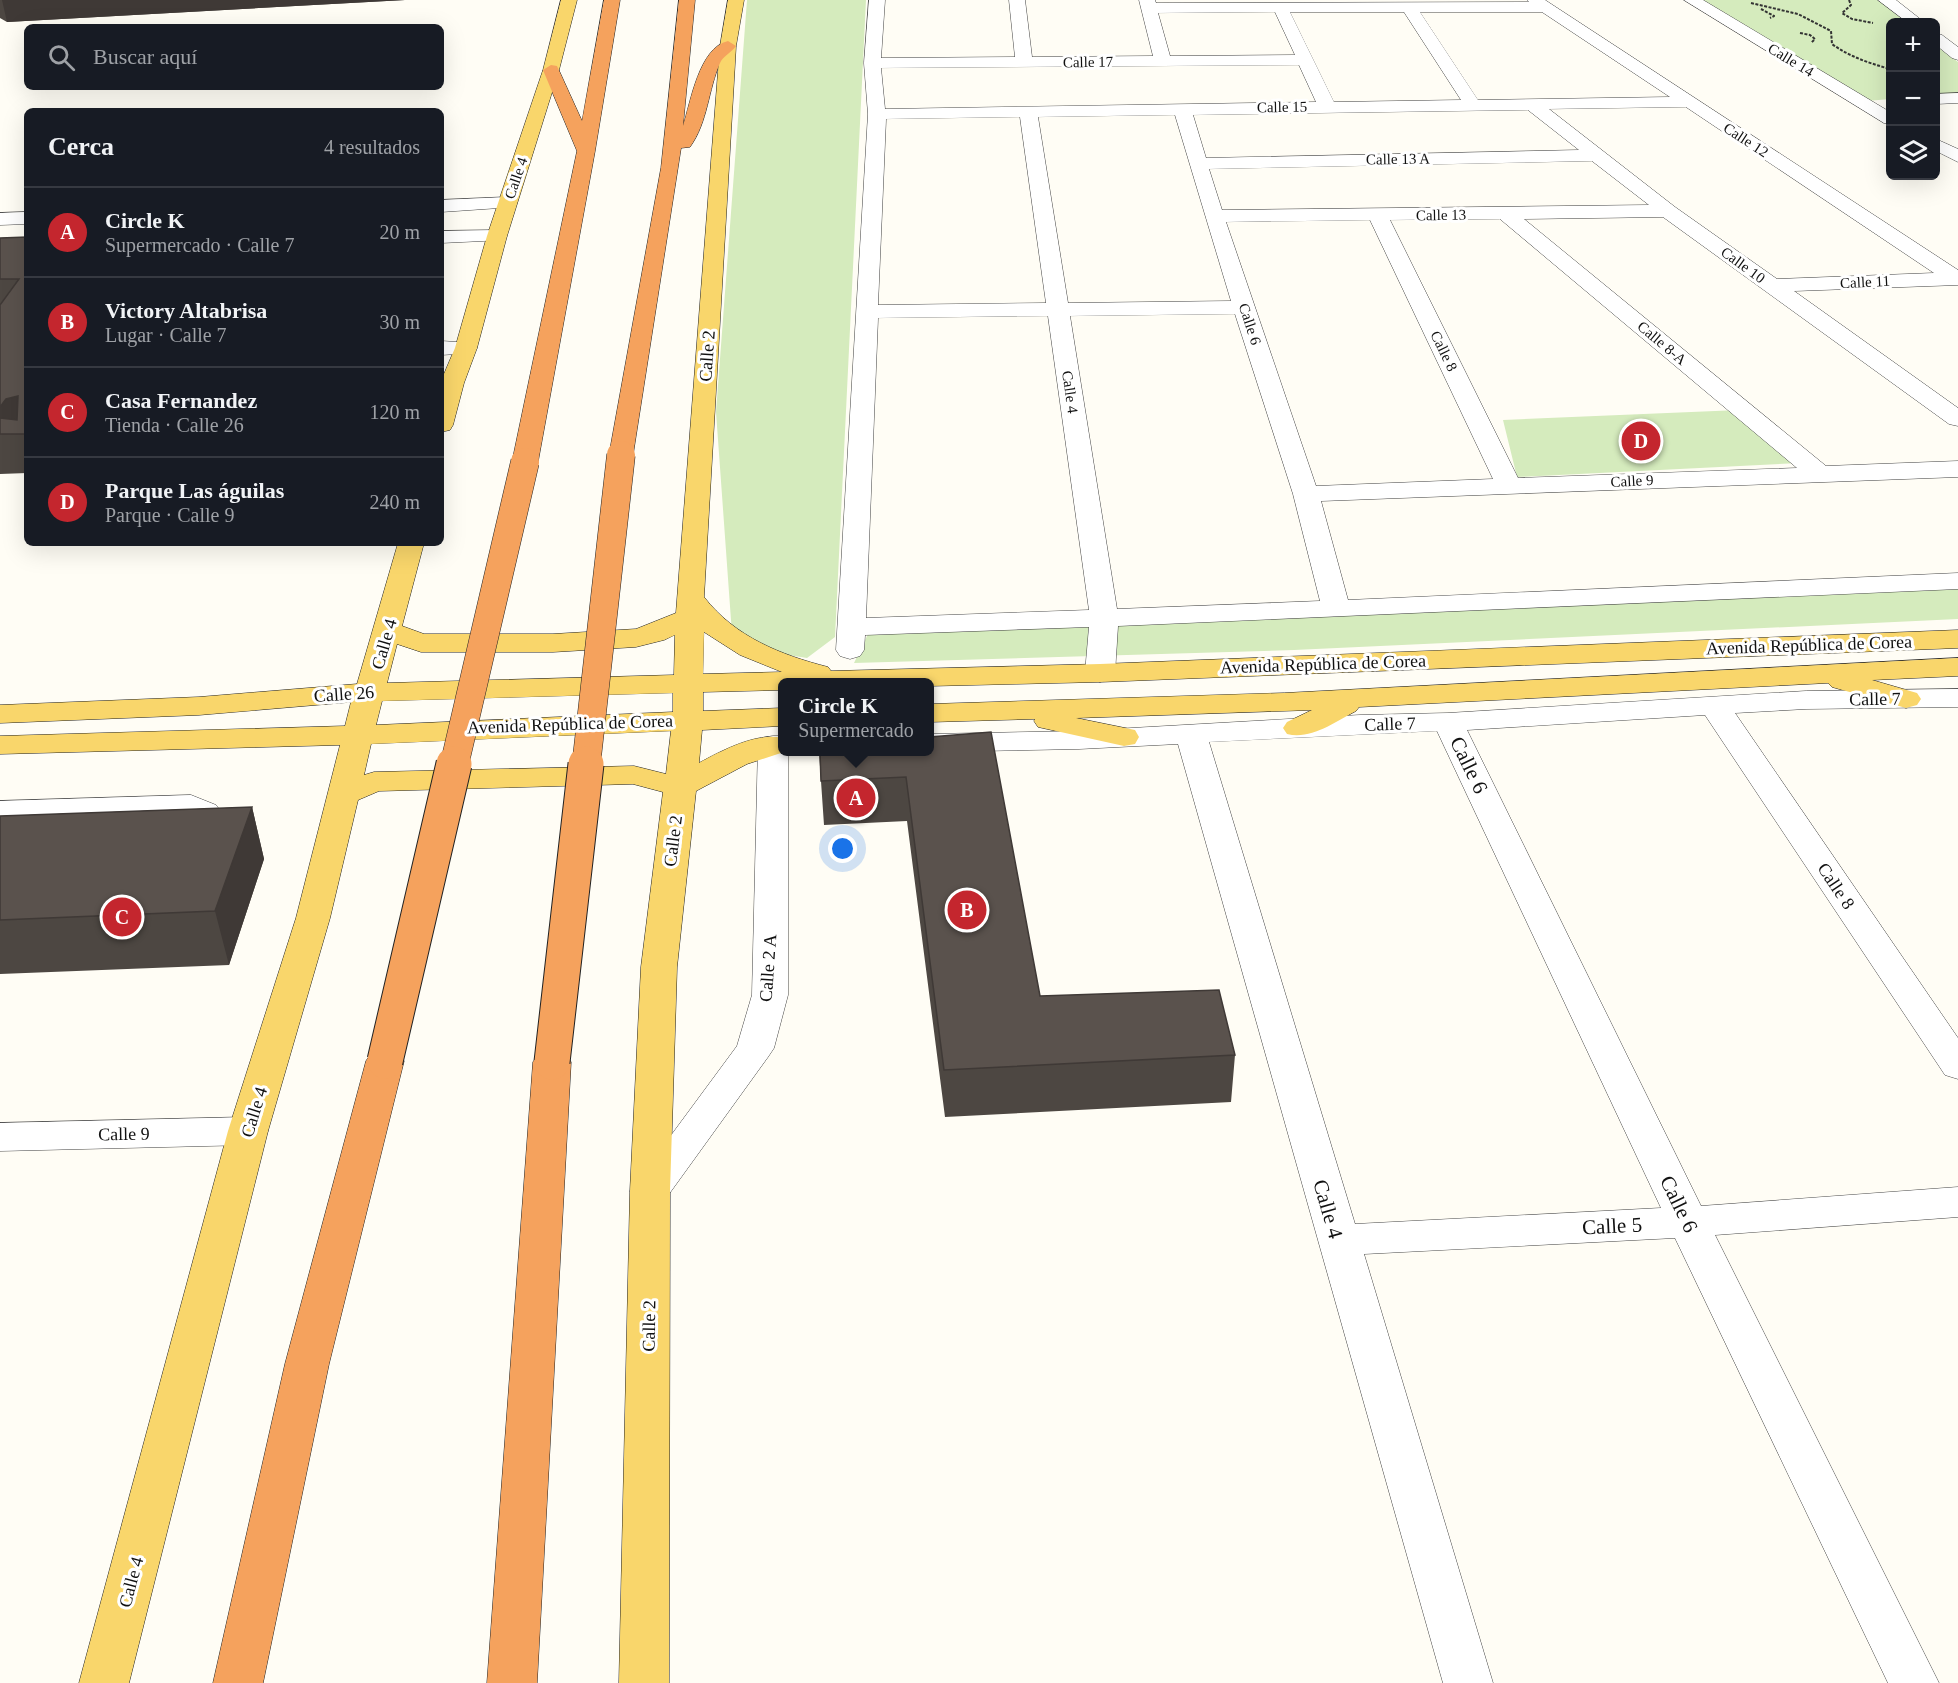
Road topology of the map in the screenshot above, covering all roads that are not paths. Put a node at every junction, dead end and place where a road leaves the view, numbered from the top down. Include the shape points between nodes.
1 (569, 0) edge
2 (612, 0) edge
3 (687, 0) edge
4 (736, 0) edge
5 (877, 0) edge
6 (1017, 0) edge
7 (1692, 0) edge
8 (1886, 0) edge
9 (1540, 3) edge
10 (1148, 4) edge
11 (1281, 9) junction
12 (1410, 9) junction
13 (1911, 18) edge
14 (1940, 42) edge
15 (728, 46) junction
16 (1958, 55) edge
17 (1304, 60) junction
18 (1163, 61) junction
19 (872, 63) junction
20 (1024, 63) junction
21 (551, 70) junction
22 (1958, 98) edge
23 (1940, 99) edge
24 (1687, 102) junction
25 (1886, 102) edge
26 (1862, 103) junction
27 (1473, 105) junction
28 (1533, 105) junction
29 (1327, 106) junction
30 (1182, 109) junction
31 (1028, 112) junction
32 (877, 114) junction
33 (1886, 117) edge
34 (1940, 147) edge
35 (586, 150) junction
36 (1598, 155) junction
37 (1958, 156) edge
38 (1198, 164) junction
39 (670, 168) junction
40 (507, 203) junction
41 (444, 206) edge
42 (1668, 212) junction
43 (1505, 213) junction
44 (1214, 216) junction
45 (1378, 216) junction
46 (24, 218) edge
47 (0, 219) edge
48 (497, 236) junction
49 (444, 237) edge
50 (1957, 278) edge
51 (1773, 286) junction
52 (1245, 307) junction
53 (1058, 309) junction
54 (868, 312) junction
55 (444, 348) edge
56 (466, 348) junction
57 (446, 383) edge
58 (444, 400) edge
59 (1958, 419) edge
60 (1958, 469) edge
61 (1819, 473) junction
62 (1510, 487) junction
63 (1306, 494) junction
64 (410, 546) edge
65 (1958, 581) edge
66 (690, 607) junction
67 (1336, 609) junction
68 (1104, 617) junction
69 (388, 631) junction
70 (1958, 639) edge
71 (1958, 667) edge
72 (1100, 673) junction
73 (1814, 674) junction
74 (847, 678) edge
75 (927, 678) edge
76 (778, 690) edge
77 (369, 692) junction
78 (1360, 698) junction
79 (1958, 698) edge
80 (1906, 699) junction
81 (688, 701) junction
82 (1715, 707) junction
83 (997, 711) junction
84 (934, 713) edge
85 (0, 714) edge
86 (1448, 722) junction
87 (1298, 728) junction
88 (358, 733) junction
89 (1191, 734) junction
90 (778, 736) edge
91 (778, 736) edge
92 (1124, 737) junction
93 (934, 743) edge
94 (0, 745) edge
95 (778, 756) edge
96 (680, 787) junction
97 (344, 794) junction
98 (0, 811) edge
99 (147, 840) edge
100 (1958, 1066) edge
101 (248, 1131) junction
102 (0, 1137) edge
103 (650, 1191) junction
104 (1958, 1202) edge
105 (1688, 1222) junction
106 (1337, 1240) junction
107 (104, 1683) edge
108 (238, 1683) edge
109 (512, 1683) edge
110 (645, 1683) edge
111 (1468, 1683) edge
112 (1914, 1683) edge

1 - 21 main road, Calle 4
2 - 35 highway
3 - 39 highway
4 - 15 main road, Calle 2
5 - 19 street
6 - 20 street
7 - 26 street, Calle 14
8 - 13 street
9 - 12 street
9 - 24 street, Calle 12
10 - 11 street
10 - 18 street
11 - 12 street
11 - 17 street
12 - 27 street
14 - 16 street
15 - 39 highway via 713,58 692,127
15 - 66 main road, Calle 2
17 - 18 street, Calle 17
17 - 29 street
18 - 20 street, Calle 17
19 - 20 street, Calle 17
19 - 32 street
21 - 35 highway
21 - 40 main road, Calle 4
22 - 23 street
24 - 28 street, Calle 15
24 - 50 street, Calle 12
25 - 26 street
26 - 33 street, Calle 14
27 - 28 street, Calle 15
27 - 29 street, Calle 15
28 - 36 street, Calle 10
29 - 30 street, Calle 15
30 - 31 street, Calle 15
30 - 38 street, Calle 6
31 - 32 street, Calle 15
31 - 53 street, Calle 4
32 - 54 street
34 - 37 street
35 - 108 highway, bridge via 525,462 386,1061 307,1364
36 - 38 street, Calle 13 A
36 - 42 street, Calle 10
38 - 44 street, Calle 6
39 - 109 highway, bridge via 621,455 552,1062
40 - 41 street
40 - 48 main road, Calle 4
42 - 43 street, Calle 13
42 - 51 street, Calle 10
43 - 45 street, Calle 13
43 - 61 street, Calle 8-A
44 - 45 street, Calle 13
44 - 52 street, Calle 6
45 - 62 street, Calle 8
46 - 47 street
48 - 49 street
48 - 56 main road, Calle 4
50 - 51 street, Calle 11
51 - 59 street, Calle 10
52 - 53 street
52 - 63 street, Calle 6
53 - 54 street
53 - 68 street, Calle 4
54 - 68 street via 851,638
55 - 56 street
56 - 57 main road, Calle 4
57 - 58 main road, Calle 4
60 - 61 street, Calle 9
61 - 62 street, Calle 9
62 - 63 street, Calle 9
63 - 67 street, Calle 6
64 - 69 main road, Calle 4
65 - 67 street
66 - 69 main road via 654,634 636,638 553,643 421,643
66 - 74 main road via 737,642 803,670
66 - 81 main road, Calle 2
67 - 68 street
68 - 72 street, Calle 4
69 - 77 main road, Calle 4
70 - 72 main road, Avenida República de Corea
71 - 73 main road, Avenida República de Corea
72 - 75 main road, Avenida República de Corea
73 - 78 main road, Avenida República de Corea
73 - 80 main road
76 - 81 main road, Avenida República de Corea
77 - 81 main road, Calle 26
77 - 85 main road, Calle 26
77 - 88 main road, Calle 4
78 - 83 main road, Avenida República de Corea
78 - 87 main road
79 - 80 street, Calle 7
80 - 82 street, Calle 7 via 1806,700
81 - 88 main road, Avenida República de Corea
81 - 90 main road, Avenida República de Corea
81 - 96 main road, Calle 2
82 - 86 street, Calle 7
82 - 100 street, Calle 8
83 - 84 main road, Avenida República de Corea
83 - 92 main road
86 - 87 street, Calle 7
86 - 105 street, Calle 6
87 - 89 street, Calle 7
88 - 94 main road
88 - 97 main road, Calle 4
89 - 92 street, Calle 7
89 - 106 street, Calle 4
91 - 96 main road
92 - 93 street, Calle 7
95 - 103 street, Calle 2 A via 770,995 755,1048
96 - 97 main road via 634,775 520,777 374,782
96 - 103 main road, Calle 2 via 658,967
97 - 101 main road, Calle 4 via 313,918
98 - 99 street via 191,805 205,812 202,824 191,834
101 - 102 street, Calle 9
101 - 107 main road, Calle 4
103 - 110 main road, Calle 2
104 - 105 street, Calle 5
105 - 106 street, Calle 5
105 - 112 street, Calle 6
106 - 111 street, Calle 4

